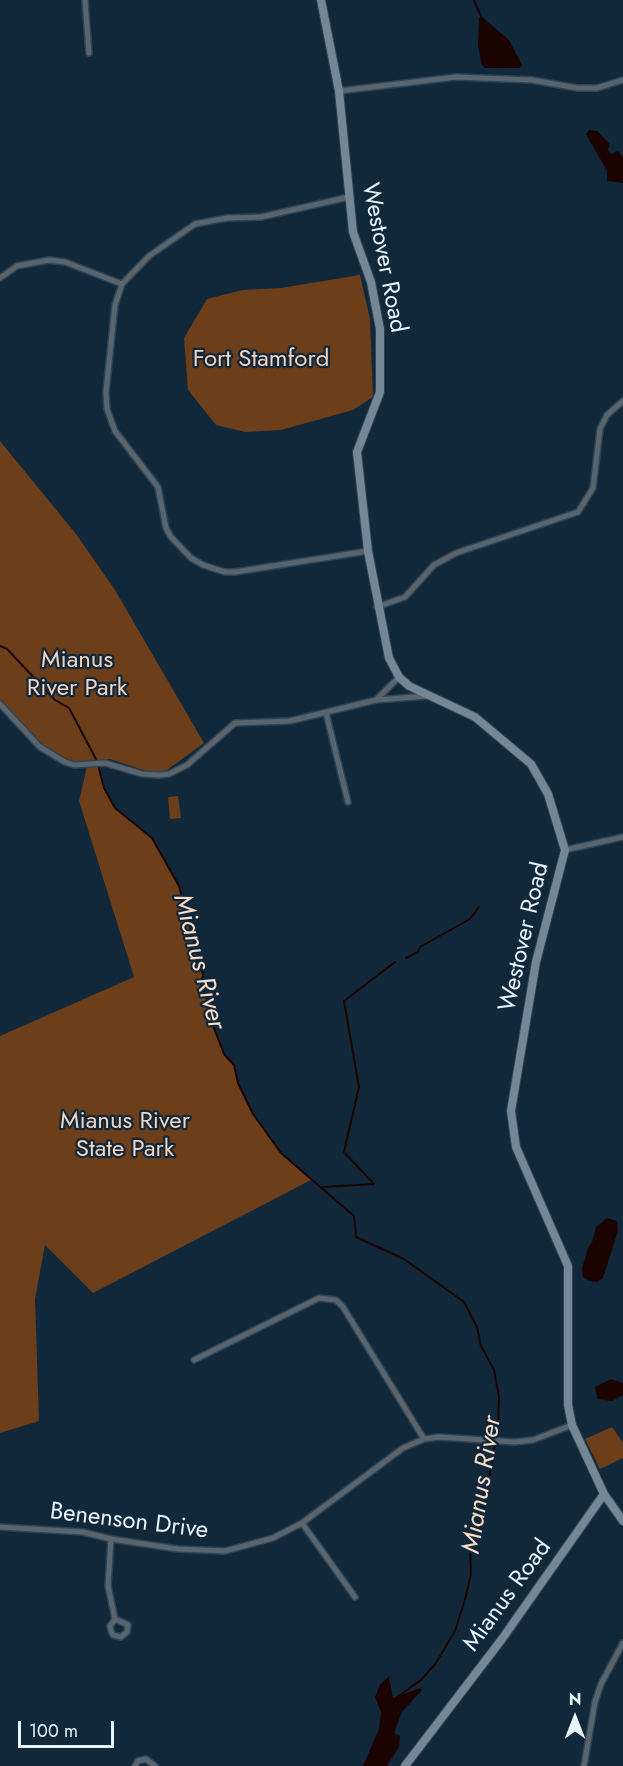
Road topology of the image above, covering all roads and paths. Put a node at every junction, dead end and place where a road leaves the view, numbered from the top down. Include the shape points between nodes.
1 (85, 0) edge
2 (321, 0) edge
3 (88, 53) dead end
4 (623, 80) edge
5 (339, 91) junction
6 (349, 197) junction
7 (0, 278) edge
8 (122, 284) junction
9 (623, 401) edge
10 (368, 551) junction
11 (377, 607) junction
12 (399, 677) junction
13 (427, 696) junction
14 (376, 700) junction
15 (0, 704) edge
16 (327, 713) junction
17 (348, 802) dead end
18 (623, 837) edge
19 (565, 850) junction
20 (194, 1360) dead end
21 (572, 1425) junction
22 (424, 1439) junction
23 (604, 1494) junction
24 (623, 1521) edge
25 (302, 1523) junction
26 (0, 1527) edge
27 (111, 1539) junction
28 (355, 1597) dead end
29 (116, 1619) dead end
30 (623, 1643) edge
31 (135, 1766) edge
32 (155, 1766) edge
33 (405, 1766) edge
34 (584, 1766) edge

1 - 3 street
2 - 5 street, Westover Road
4 - 5 street via 597,88 577,88 532,80 456,77
5 - 6 street, Westover Road
6 - 8 street via 261,217 195,224 148,256
6 - 10 street, Westover Road via 353,231 376,302 382,369 376,407 357,452
7 - 8 street via 17,266 49,260
8 - 10 street via 112,326 107,409 115,430 158,487 166,528 179,547 191,558 225,572
9 - 11 street via 607,415 600,429 593,488 578,512 456,553 434,565 405,597
10 - 11 street, Westover Road
11 - 12 street, Westover Road via 389,658
12 - 13 street, Westover Road
12 - 14 street
13 - 14 street
13 - 19 street, Westover Road via 475,717 531,764 548,794
14 - 16 street
15 - 16 street via 48,753 74,765 105,763 142,774 169,774 187,765 235,723 290,721
16 - 17 street
18 - 19 street
19 - 21 street, Westover Road via 536,962 511,1111 516,1147 568,1266 568,1405
20 - 22 street via 319,1298 336,1300
21 - 22 street via 533,1440 505,1443
21 - 23 street, Westover Road
22 - 25 street, Benenson Drive via 403,1448
23 - 24 street, Westover Road
23 - 33 street, Mianus Road
25 - 27 street, Benenson Drive via 253,1545 225,1551
25 - 28 street
26 - 27 street, Benenson Drive via 83,1532
27 - 29 street via 108,1586
30 - 34 street via 595,1702
31 - 32 street via 141,1759

